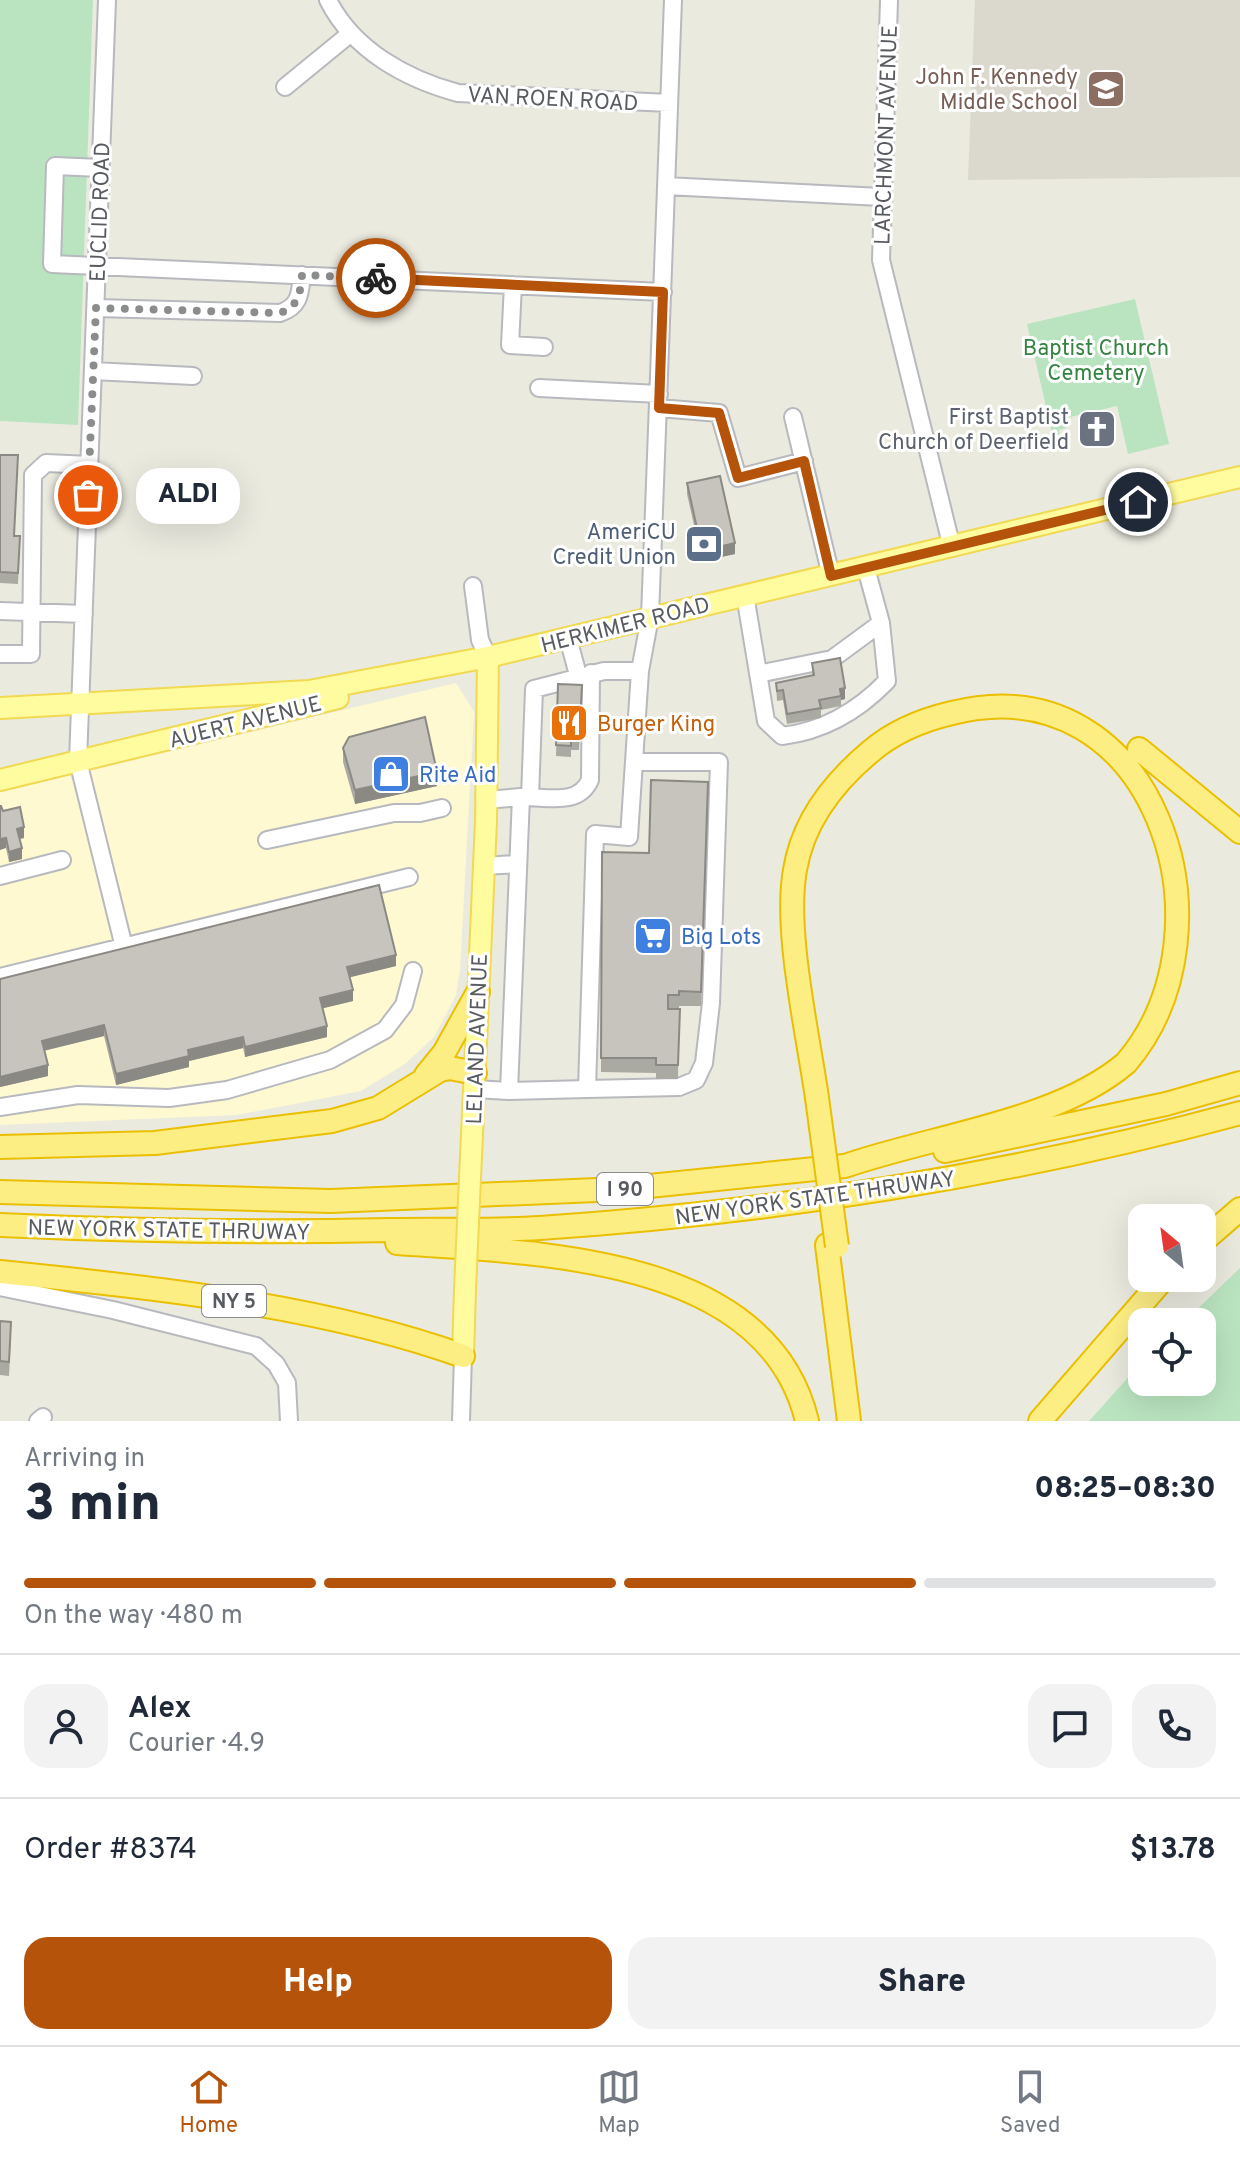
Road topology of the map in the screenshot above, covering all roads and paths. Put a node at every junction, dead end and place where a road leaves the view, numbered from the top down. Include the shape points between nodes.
1 (107, 0) edge
2 (328, 0) edge
3 (673, 0) edge
4 (889, 0) edge
5 (351, 33) junction
6 (285, 87) dead end
7 (669, 103) junction
8 (101, 168) junction
9 (666, 186) junction
10 (881, 197) junction
11 (97, 265) junction
12 (302, 275) junction
13 (513, 285) junction
14 (663, 292) junction
15 (96, 308) junction
16 (544, 347) dead end
17 (93, 371) junction
18 (193, 376) dead end
19 (539, 388) dead end
20 (659, 401) junction
21 (793, 417) dead end
22 (804, 461) junction
23 (90, 465) junction
24 (1240, 477) edge
25 (952, 548) junction
26 (866, 568) junction
27 (831, 576) junction
28 (473, 586) dead end
29 (745, 595) junction
30 (0, 611) edge
31 (32, 612) junction
32 (84, 614) junction
33 (650, 617) junction
34 (881, 623) junction
35 (568, 638) junction
36 (0, 654) edge
37 (488, 657) junction
38 (640, 671) junction
39 (585, 674) junction
40 (758, 674) junction
41 (80, 704) junction
42 (0, 708) edge
43 (78, 761) junction
44 (634, 762) junction
45 (0, 780) edge
46 (525, 797) junction
47 (486, 800) junction
48 (442, 808) dead end
49 (1240, 832) edge
50 (267, 840) dead end
51 (62, 860) dead end
52 (516, 864) junction
53 (484, 866) junction
54 (0, 876) edge
55 (409, 877) dead end
56 (124, 947) junction
57 (413, 971) dead end
58 (0, 977) edge
59 (478, 992) junction
60 (423, 1079) junction
61 (474, 1081) junction
62 (1240, 1083) edge
63 (587, 1089) junction
64 (509, 1091) junction
65 (812, 1098) junction
66 (0, 1107) edge
67 (1240, 1113) edge
68 (0, 1147) edge
69 (845, 1166) junction
70 (0, 1192) edge
71 (1240, 1209) edge
72 (0, 1225) edge
73 (1216, 1230) edge
74 (260, 1233) junction
75 (832, 1246) junction
76 (0, 1272) edge
77 (0, 1287) edge
78 (1152, 1292) edge
79 (463, 1356) junction
80 (289, 1421) edge
81 (461, 1421) edge
82 (807, 1421) edge
83 (849, 1421) edge
84 (861, 1421) edge
85 (1040, 1421) edge

1 - 8 street, EUCLID ROAD
2 - 5 street, VAN ROEN ROAD
3 - 7 street
4 - 10 street, LARCHMONT AVENUE
5 - 6 street
5 - 7 street, VAN ROEN ROAD via 391,66 427,85 458,93
7 - 9 street
8 - 11 street, EUCLID ROAD
8 - 11 street via 55,166 52,264
9 - 10 street
9 - 14 street
10 - 25 street, LARCHMONT AVENUE via 881,260
11 - 12 street
11 - 15 street, EUCLID ROAD
12 - 13 street
12 - 15 street via 300,297 280,313
13 - 14 street
13 - 16 street via 510,345
14 - 20 street
15 - 17 street, EUCLID ROAD
17 - 18 street
17 - 23 street, EUCLID ROAD
19 - 20 street
20 - 22 street via 719,413 738,478
20 - 33 street
21 - 22 street
22 - 27 street
23 - 31 street via 46,463 33,475
23 - 32 street, EUCLID ROAD
24 - 25 main road, HERKIMER ROAD
25 - 26 main road, HERKIMER ROAD
26 - 27 main road, HERKIMER ROAD
26 - 34 street
27 - 29 main road, HERKIMER ROAD
28 - 37 street via 477,625
29 - 33 main road, HERKIMER ROAD
29 - 40 street
30 - 31 street
31 - 32 street
31 - 36 street via 31,654
32 - 41 street, EUCLID ROAD
33 - 35 main road, HERKIMER ROAD
33 - 38 street
34 - 40 street via 832,659
34 - 40 street via 887,681 828,725 782,736 766,721
35 - 37 main road, HERKIMER ROAD
35 - 39 street
37 - 41 main road, HERKIMER ROAD via 309,691
37 - 43 main road, AUERT AVENUE
37 - 47 main road, LELAND AVENUE
38 - 39 street
38 - 44 street
39 - 46 street via 534,689
39 - 46 street via 590,780 585,792 574,798
41 - 42 main road, HERKIMER ROAD
41 - 43 street, EUCLID ROAD
43 - 45 main road, AUERT AVENUE
43 - 56 street, EUCLID ROAD
44 - 63 street via 629,837 595,834
44 - 63 street via 719,762 712,989 704,1063 696,1080 679,1087
46 - 47 street
46 - 52 street
47 - 53 main road, LELAND AVENUE
48 - 50 street
49 - 65 highway via 1123,737 1045,701 1003,695 948,700 879,732 827,777 794,836 783,881 781,916
51 - 54 street
52 - 53 street
52 - 64 street
53 - 59 main road, LELAND AVENUE
55 - 56 street
56 - 58 street
57 - 66 street via 404,1005 385,1030 330,1060 227,1090 169,1098 65,1096
59 - 60 highway
59 - 61 main road, LELAND AVENUE
60 - 61 highway via 450,1068
60 - 68 highway via 378,1108 332,1121 145,1143
61 - 64 street
61 - 79 main road, LELAND AVENUE, bridge
62 - 69 highway, NEW YORK STATE THRUWAY / I 90 via 1034,1133
63 - 64 street
65 - 69 highway via 792,913 795,870 805,834 843,775 881,742 912,725 970,708 1039,711 1105,738 1131,757 1177,819 1197,890 1190,965 1176,1001 1151,1038 1103,1080 1036,1110
65 - 75 highway, bridge
67 - 74 highway, NEW YORK STATE THRUWAY / I 90 via 1055,1159 879,1191 551,1227
69 - 70 highway, NEW YORK STATE THRUWAY / I 90 via 620,1189 331,1201
71 - 73 highway
72 - 74 highway, NEW YORK STATE THRUWAY / I 90
74 - 82 highway via 501,1251 660,1279 702,1295 750,1328 791,1380
75 - 83 highway
75 - 84 highway
76 - 79 highway, NY 5 via 234,1301
77 - 80 street via 256,1346 287,1383
78 - 85 highway
79 - 81 street, LELAND AVENUE

